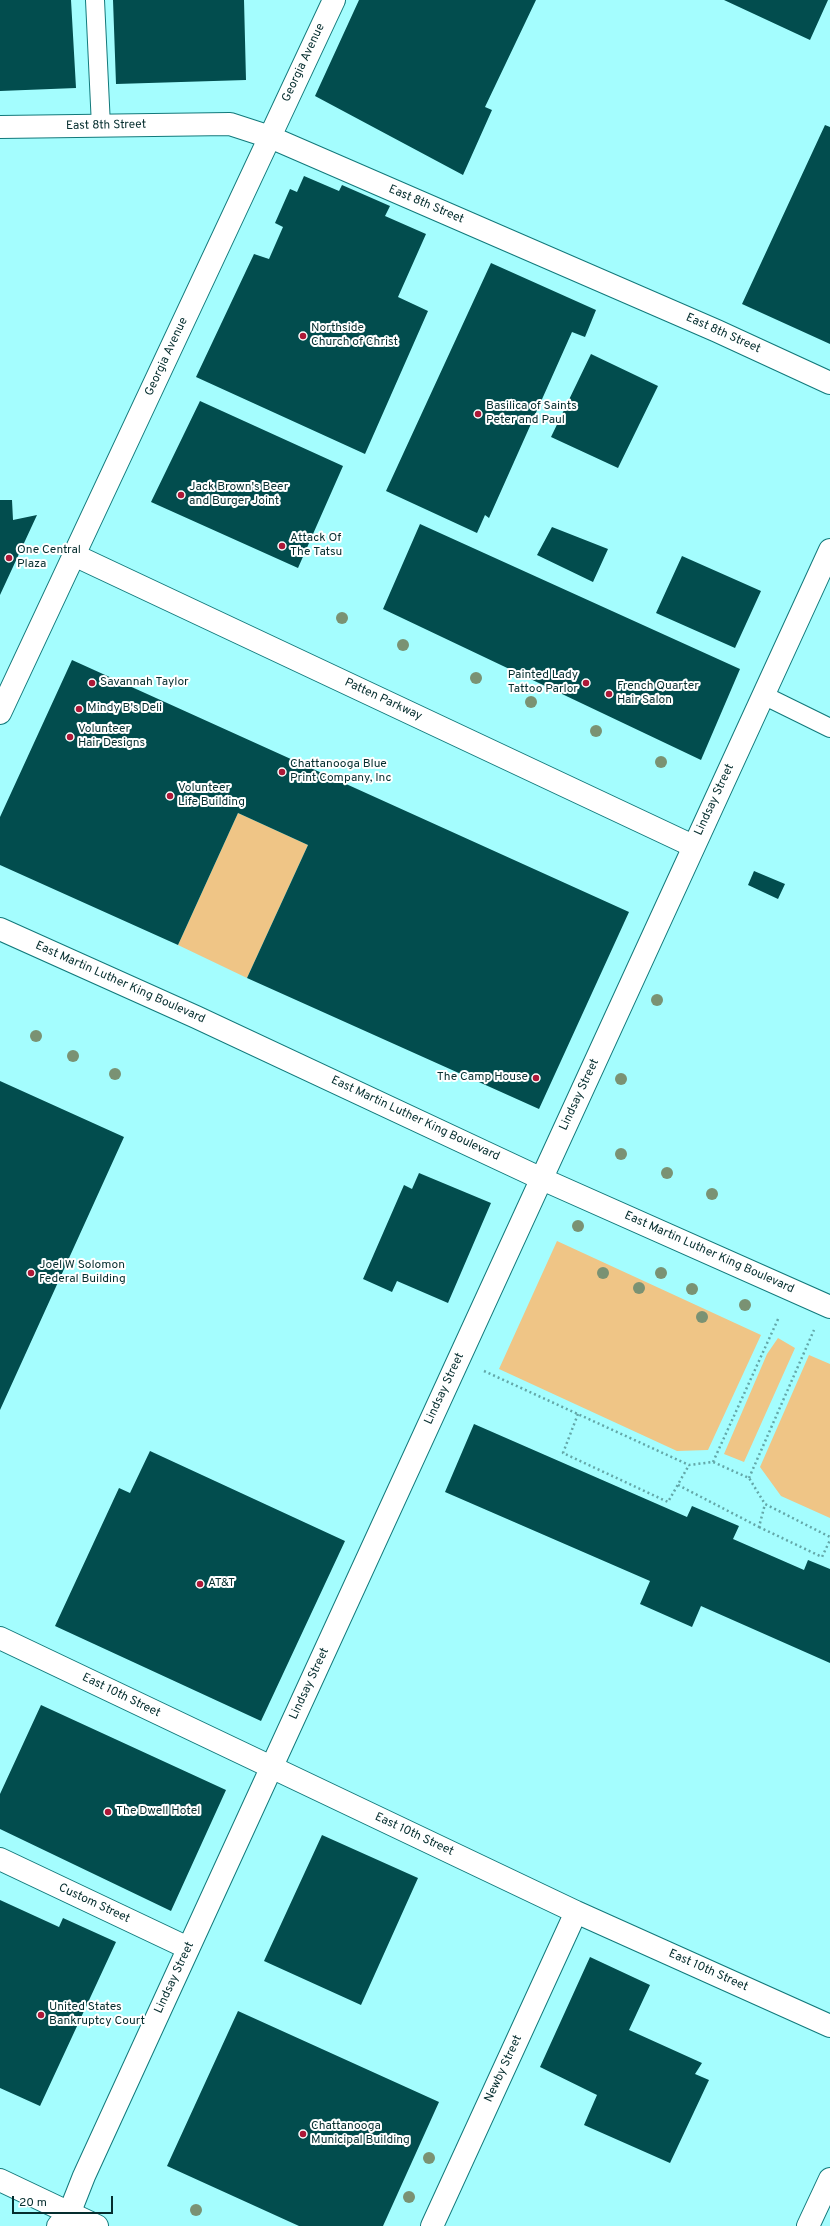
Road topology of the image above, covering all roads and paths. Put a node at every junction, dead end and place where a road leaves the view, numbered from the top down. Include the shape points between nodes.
1 (95, 0) edge
2 (331, 3) edge
3 (101, 126) junction
4 (0, 127) edge
5 (270, 136) junction
6 (830, 383) edge
7 (830, 550) edge
8 (74, 554) junction
9 (763, 695) junction
10 (0, 713) edge
11 (830, 728) edge
12 (693, 846) junction
13 (0, 929) edge
14 (542, 1179) junction
15 (792, 1290) junction
16 (828, 1306) edge
17 (458, 1359) junction
18 (578, 1414) junction
19 (713, 1462) junction
20 (689, 1465) junction
21 (749, 1478) junction
22 (678, 1485) junction
23 (765, 1504) junction
24 (759, 1527) junction
25 (830, 1538) edge
26 (0, 1638) edge
27 (271, 1768) junction
28 (0, 1860) edge
29 (576, 1912) junction
30 (188, 1948) junction
31 (830, 2026) edge
32 (830, 2179) edge
33 (0, 2180) edge
34 (63, 2220) edge
35 (97, 2226) edge
36 (432, 2226) edge
37 (808, 2226) edge

1 - 3 lane
2 - 5 street, Georgia Avenue
3 - 4 street, East 8th Street
3 - 5 street, East 8th Street via 230,124
5 - 6 street, East 8th Street
5 - 8 street, Georgia Avenue
7 - 9 street, Lindsay Street
8 - 10 street, Georgia Avenue
8 - 12 street, Patten Parkway
9 - 11 lane
9 - 12 street, Lindsay Street
12 - 14 street, Lindsay Street
13 - 14 street, East Martin Luther King Boulevard via 203,1020
14 - 15 street, East Martin Luther King Boulevard
14 - 17 street, Lindsay Street
15 - 16 street, East Martin Luther King Boulevard
15 - 19 path
16 - 21 path
17 - 18 path
17 - 27 street, Lindsay Street
18 - 20 path
18 - 22 path via 563,1453 668,1502
19 - 20 path
19 - 21 path
20 - 22 path
21 - 23 path
22 - 24 path
23 - 24 path
23 - 25 path
24 - 25 path via 822,1557
26 - 27 street, East 10th Street
27 - 29 street, East 10th Street
27 - 30 street, Lindsay Street
28 - 30 street, Custom Street
29 - 31 street, East 10th Street
29 - 36 street, Newby Street
30 - 34 street, Lindsay Street
32 - 37 street
33 - 34 street
34 - 35 street

